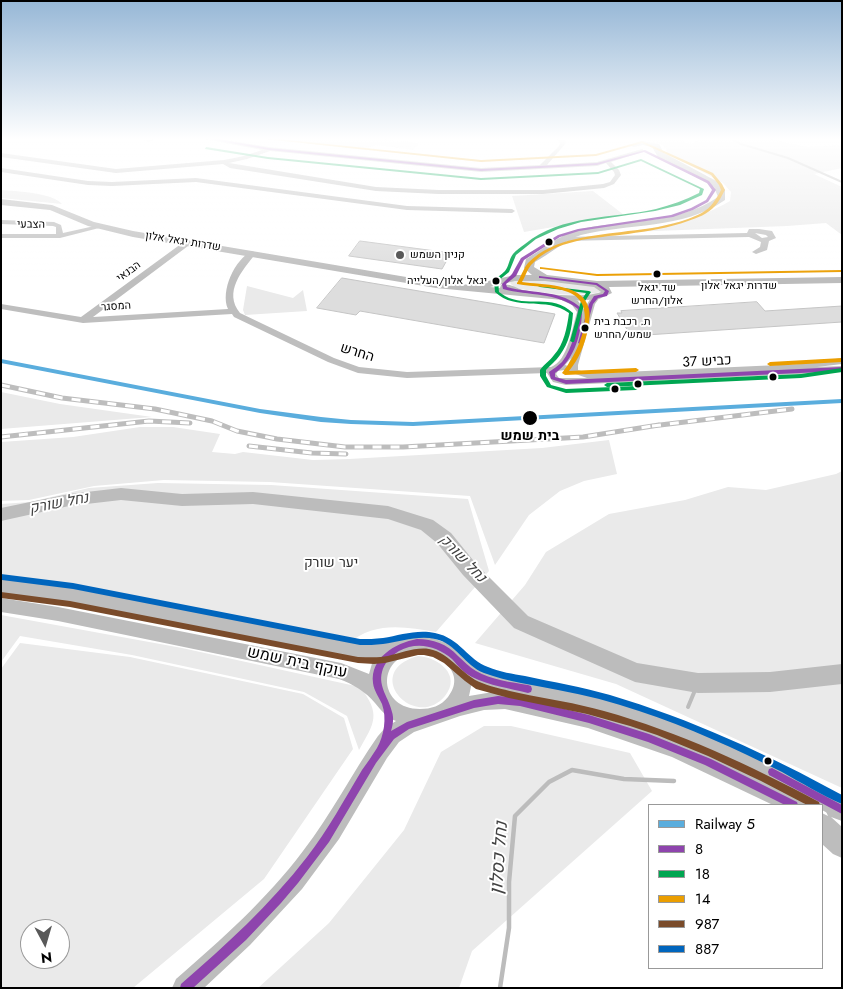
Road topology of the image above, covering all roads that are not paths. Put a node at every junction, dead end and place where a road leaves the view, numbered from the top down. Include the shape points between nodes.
1 (276, 185) edge
2 (303, 185) edge
3 (603, 185) edge
4 (710, 185) edge
5 (717, 185) edge
6 (310, 187) junction
7 (1, 202) edge
8 (512, 211) dead end
9 (1, 222) edge
10 (100, 226) junction
11 (575, 234) junction
12 (1, 236) edge
13 (60, 236) junction
14 (564, 239) junction
15 (585, 239) junction
16 (188, 242) junction
17 (756, 252) dead end
18 (252, 253) junction
19 (368, 273) junction
20 (545, 278) junction
21 (842, 280) edge
22 (506, 281) junction
23 (597, 284) junction
24 (842, 285) edge
25 (514, 292) junction
26 (602, 295) junction
27 (559, 297) junction
28 (1, 306) edge
29 (233, 311) junction
30 (82, 320) junction
31 (842, 362) edge
32 (842, 368) edge
33 (556, 369) junction
34 (484, 372) junction
35 (574, 375) junction
36 (558, 381) junction
37 (1, 586) edge
38 (1, 605) edge
39 (400, 647) junction
40 (456, 659) junction
41 (383, 700) junction
42 (438, 715) junction
43 (379, 753) junction
44 (792, 804) edge
45 (818, 804) edge
46 (833, 814) edge
47 (842, 832) edge
48 (842, 845) edge
49 (184, 988) edge

1 - 6 street
2 - 6 street
3 - 6 street via 543,192
4 - 22 main road via 714,190 712,196 700,206 670,216 563,234 523,260 516,273
5 - 11 main road via 722,198 700,211 668,220
6 - 8 street via 407,208
7 - 10 main road, שדרות יגאל אלון via 52,208
9 - 13 street via 54,224 59,226
10 - 13 street, הצבעי
10 - 16 main road, שדרות יגאל אלון
11 - 14 main road
11 - 15 street
12 - 13 street, הצבעי
14 - 15 street
14 - 20 main road via 529,264 531,271
15 - 17 street via 750,235 755,231 771,235 771,239 765,240 764,248
16 - 18 main road, שדרות יגאל אלון
16 - 30 street, הבנאי
18 - 19 main road, שדרות יגאל אלון
18 - 29 street via 238,268 232,282 229,298
19 - 22 main road, שדרות יגאל אלון via 461,284
19 - 25 main road, שדרות יגאל אלון via 442,286
20 - 22 main road, שדרות יגאל אלון via 519,277
20 - 23 main road, שדרות יגאל אלון
21 - 23 main road, שדרות יגאל אלון
22 - 25 main road via 506,288
23 - 26 main road via 605,289
24 - 26 main road, שדרות יגאל אלון via 629,287
25 - 27 main road, שדרות יגאל אלון
26 - 27 main road, שדרות יגאל אלון
26 - 35 street via 591,304 573,365
27 - 33 street via 576,303 581,312 568,355
28 - 30 street, המסגר
29 - 30 street, המסגר
29 - 34 street, החרש via 358,370 407,375
31 - 35 street, כביש 37
32 - 35 street, כביש 37
33 - 34 street, החרש
33 - 35 street, החרש
33 - 36 street via 552,375
34 - 36 street, החרש
35 - 36 street, החרש
37 - 39 main road, עוקף בית שמש via 72,595 359,652
38 - 41 main road, עוקף בית שמש via 341,671 364,680
39 - 40 main road via 430,643
39 - 41 main road via 390,653 380,667 377,678
40 - 42 main road via 463,675 463,687 458,699
40 - 45 main road via 482,678 603,706 691,736 762,767
41 - 42 main road via 403,716 417,719
41 - 43 main road via 388,728
42 - 43 main road via 400,729
42 - 44 main road via 471,704 498,700 591,719 687,753
43 - 49 main road via 326,839 292,883 238,940
46 - 47 main road
46 - 48 highway

